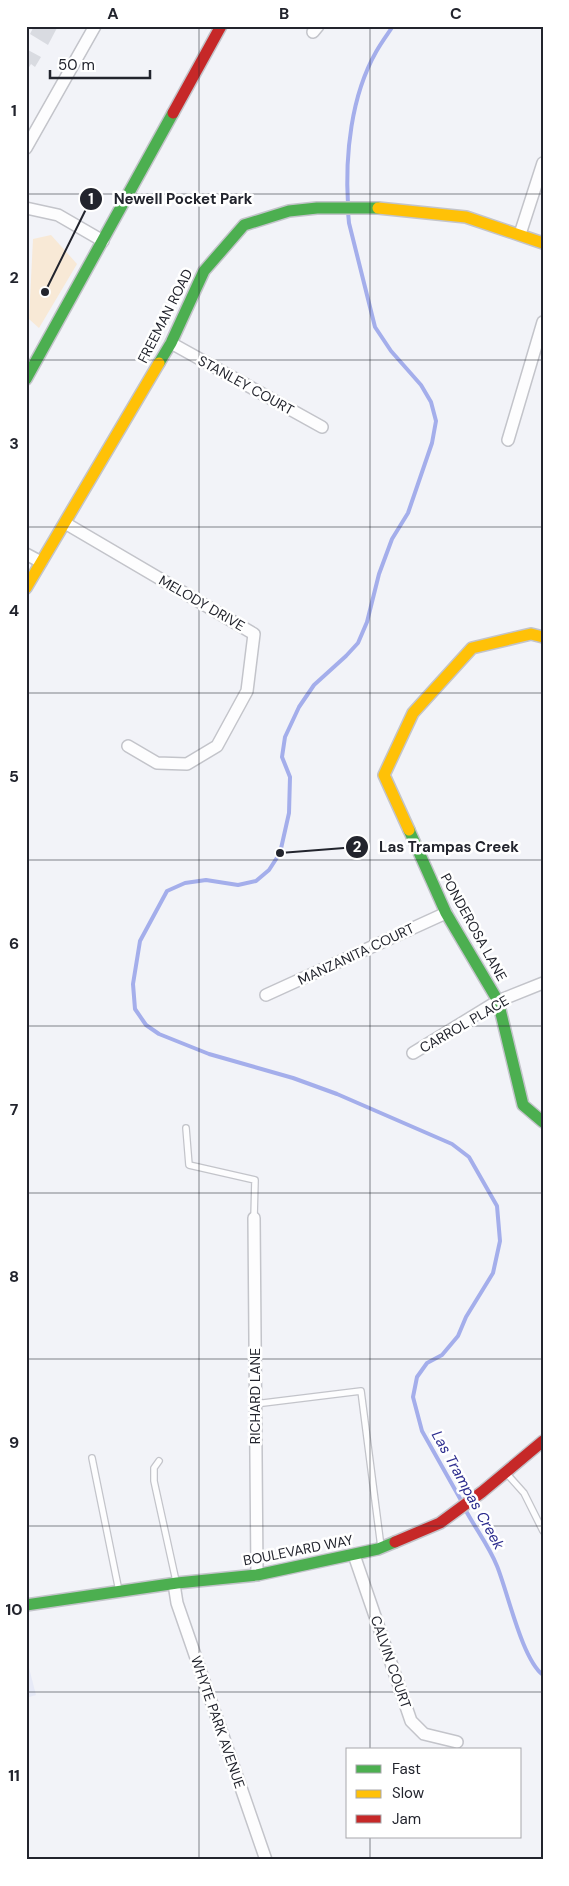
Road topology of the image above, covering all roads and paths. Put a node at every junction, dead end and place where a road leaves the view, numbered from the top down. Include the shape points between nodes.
1 (96, 26) edge
2 (221, 26) edge
3 (26, 148) edge
4 (543, 163) edge
5 (26, 208) edge
6 (520, 234) junction
7 (103, 241) junction
8 (543, 243) edge
9 (543, 322) edge
10 (171, 343) junction
11 (26, 379) edge
12 (322, 427) dead end
13 (508, 440) dead end
14 (65, 523) junction
15 (26, 554) edge
16 (41, 562) junction
17 (26, 588) edge
18 (543, 637) edge
19 (128, 746) dead end
20 (446, 912) junction
21 (543, 983) edge
22 (266, 995) dead end
23 (498, 1000) junction
24 (413, 1053) dead end
25 (543, 1122) edge
26 (186, 1128) dead end
27 (254, 1218) joint
28 (256, 1404) junction
29 (543, 1441) edge
30 (92, 1458) dead end
31 (160, 1461) dead end
32 (506, 1473) junction
33 (543, 1531) edge
34 (382, 1547) junction
35 (354, 1554) junction
36 (257, 1575) junction
37 (175, 1584) junction
38 (119, 1592) junction
39 (26, 1605) edge
40 (457, 1742) dead end
41 (266, 1860) edge

1 - 3 street
2 - 7 street
4 - 6 street
5 - 7 street via 58,216
6 - 8 street, FREEMAN ROAD
6 - 10 street, FREEMAN ROAD via 466,217 380,208 289,211 244,225 204,272
7 - 11 street
9 - 13 street
10 - 12 street, STANLEY COURT
10 - 14 street, FREEMAN ROAD
14 - 16 street, FREEMAN ROAD
14 - 19 street, MELODY DRIVE via 254,634 248,691 217,746 187,764 158,763
15 - 16 street
16 - 17 street, FREEMAN ROAD
18 - 20 street, PONDEROSA LANE via 531,634 472,648 413,713 384,775
20 - 22 street, MANZANITA COURT
20 - 23 street, PONDEROSA LANE
21 - 23 street, CARROL PLACE
23 - 24 street, CARROL PLACE
23 - 25 street, PONDEROSA LANE via 523,1105
26 - 27 lane via 189,1165 255,1180
27 - 28 street, RICHARD LANE
28 - 34 lane via 361,1391
28 - 36 street, RICHARD LANE
29 - 32 street, BOULEVARD WAY
30 - 38 lane
31 - 37 lane via 154,1468 154,1481
32 - 33 lane via 524,1493
32 - 34 street, BOULEVARD WAY via 440,1523
34 - 35 street, BOULEVARD WAY
35 - 36 street, BOULEVARD WAY
35 - 40 street, CALVIN COURT via 411,1720 424,1734
36 - 37 street, BOULEVARD WAY
37 - 38 street, BOULEVARD WAY
37 - 41 street, WHYTE PARK AVENUE via 177,1603
38 - 39 street, BOULEVARD WAY

